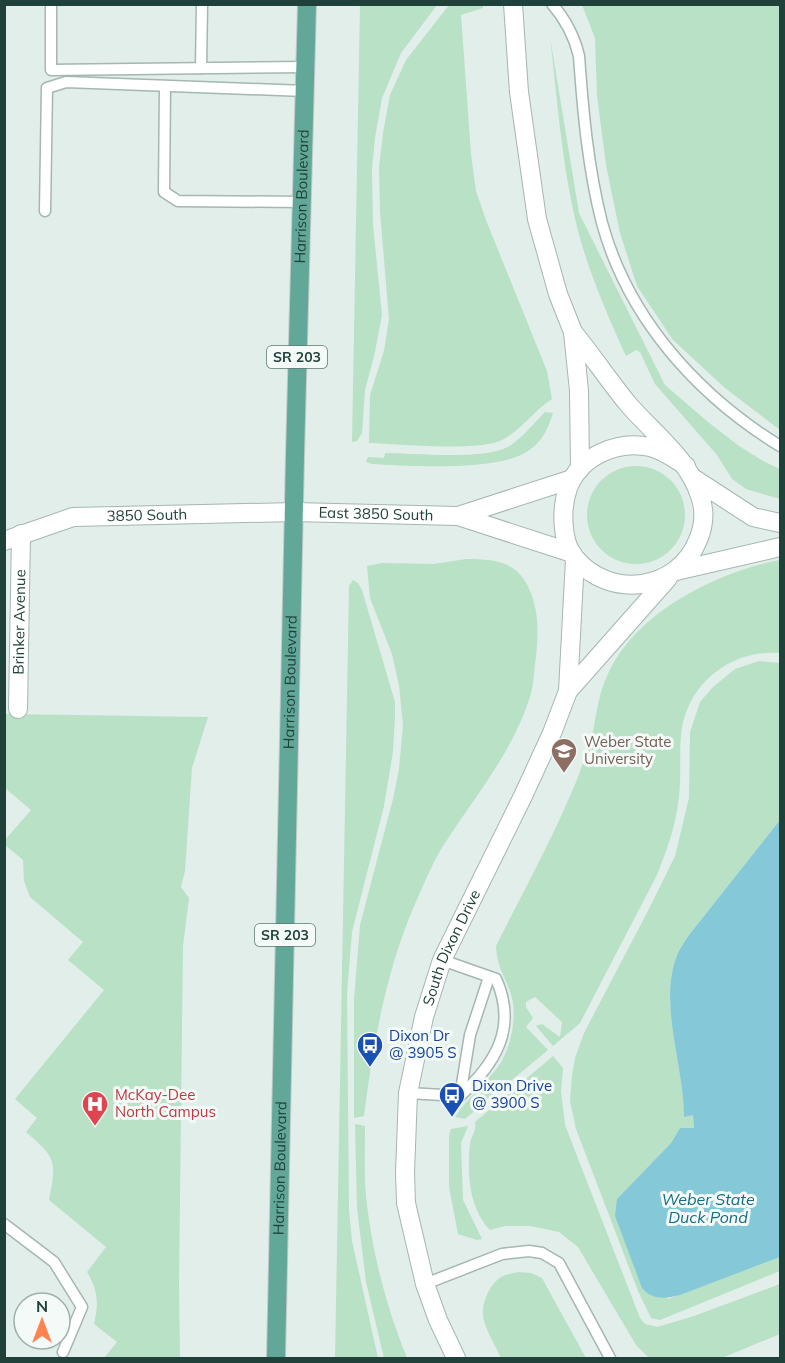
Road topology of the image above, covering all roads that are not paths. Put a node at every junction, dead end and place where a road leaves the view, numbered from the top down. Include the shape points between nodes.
1 (51, 4) edge
2 (202, 4) edge
3 (307, 4) edge
4 (513, 4) edge
5 (552, 4) edge
6 (306, 67) junction
7 (201, 68) junction
8 (165, 86) junction
9 (305, 91) junction
10 (302, 202) junction
11 (45, 211) dead end
12 (573, 332) junction
13 (780, 446) edge
14 (689, 472) junction
15 (576, 474) junction
16 (294, 512) junction
17 (458, 516) junction
18 (780, 523) edge
19 (13, 537) edge
20 (780, 547) edge
21 (573, 556) junction
22 (674, 572) junction
23 (568, 691) junction
24 (18, 709) dead end
25 (442, 960) junction
26 (489, 977) junction
27 (408, 1093) junction
28 (460, 1096) junction
29 (4, 1224) edge
30 (425, 1284) junction
31 (63, 1352) dead end
32 (276, 1359) edge
33 (456, 1359) edge
34 (610, 1359) edge

1 - 7 lane via 51,70
2 - 7 lane
3 - 6 main road, Harrison Boulevard / SR 203
4 - 12 street via 519,93 537,219
5 - 13 lane via 576,42 589,156 602,223 632,295 662,342 700,386
6 - 7 lane
6 - 9 main road, Harrison Boulevard / SR 203
8 - 9 lane
8 - 10 lane via 164,192 178,201
8 - 11 lane via 66,82 48,88
9 - 10 main road, Harrison Boulevard / SR 203
10 - 16 main road, Harrison Boulevard / SR 203
12 - 14 street via 627,402
12 - 15 street via 579,391
14 - 15 street via 668,454 635,445 602,452
14 - 18 street via 753,517
14 - 22 street via 702,500 703,524 695,548
15 - 17 street, East 3850 South
15 - 21 street via 562,515
16 - 17 street, East 3850 South
16 - 19 street, 3850 South via 73,517
16 - 32 main road, Harrison Boulevard / SR 203
17 - 21 street, East 3850 South
19 - 24 street, Brinker Avenue
20 - 22 street
21 - 22 street via 603,579 626,585 649,584
21 - 23 street, South Dixon Drive
22 - 23 street, South Dixon Drive
23 - 25 street, South Dixon Drive via 528,786
25 - 26 lane
25 - 27 street, South Dixon Drive via 424,1017
26 - 28 lane via 470,1035
26 - 28 lane via 496,979 504,1006 501,1041 490,1064
27 - 28 lane
27 - 30 street, South Dixon Drive via 406,1203
29 - 31 lane via 54,1262 82,1307
30 - 33 street, South Dixon Drive
30 - 34 lane via 501,1254 542,1253 558,1263

